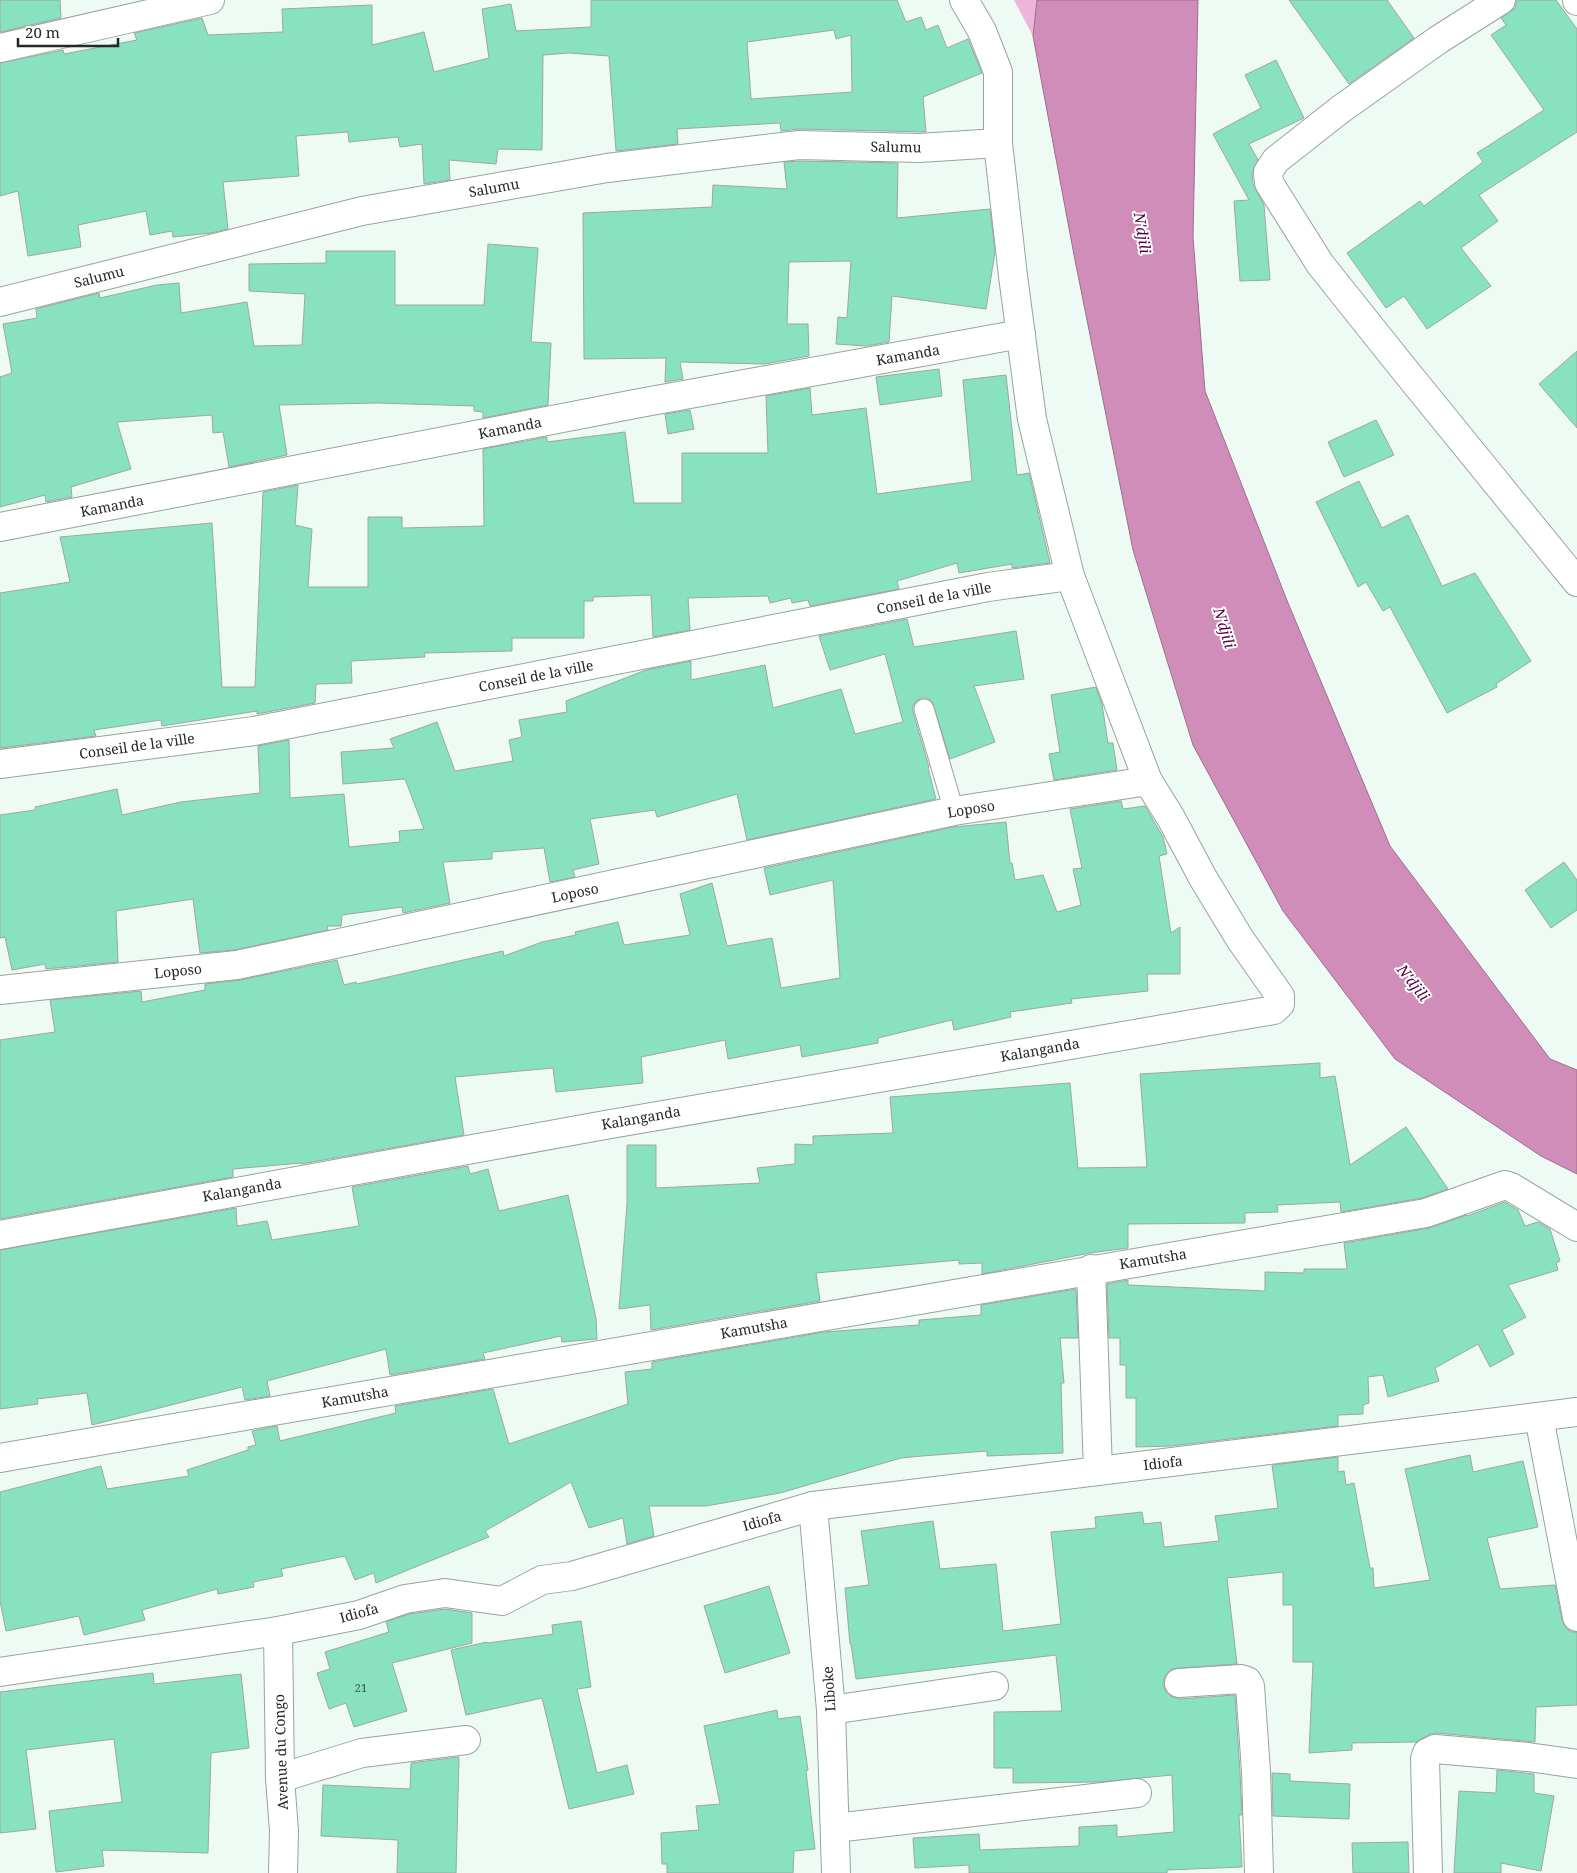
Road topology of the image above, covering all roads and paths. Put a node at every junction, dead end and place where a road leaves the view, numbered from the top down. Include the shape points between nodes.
1 (210, 0) edge
2 (964, 0) edge
3 (1488, 4) edge
4 (0, 48) edge
5 (998, 143) junction
6 (0, 302) edge
7 (1021, 334) junction
8 (0, 527) edge
9 (1070, 576) junction
10 (1577, 582) edge
11 (924, 709) dead end
12 (0, 764) edge
13 (1148, 781) junction
14 (954, 811) junction
15 (0, 990) edge
16 (1577, 1227) edge
17 (0, 1234) edge
18 (1091, 1269) junction
19 (1577, 1412) edge
20 (1539, 1417) junction
21 (0, 1458) edge
22 (1098, 1471) junction
23 (814, 1506) junction
24 (1577, 1617) edge
25 (278, 1631) junction
26 (0, 1672) edge
27 (1179, 1683) dead end
28 (994, 1686) dead end
29 (831, 1710) junction
30 (466, 1740) dead end
31 (1577, 1764) edge
32 (280, 1778) junction
33 (1137, 1793) dead end
34 (835, 1828) junction
35 (283, 1873) edge
36 (836, 1873) edge
37 (1259, 1873) edge
38 (1428, 1873) edge

1 - 4 street
2 - 5 street via 982,31 998,72
3 - 10 street via 1276,160 1268,172 1269,184 1320,264
5 - 6 street, Salumu via 919,148 799,145 607,168 362,211
5 - 7 street
7 - 8 street, Kamanda via 640,403
7 - 9 street via 1032,419
9 - 12 street, Conseil de la ville via 988,587 254,730
9 - 13 street
11 - 14 lane
13 - 14 street, Loposo
13 - 17 street, Kalanganda via 1240,939 1280,996 1280,1004 1274,1010 605,1124
14 - 15 street, Loposo via 237,965
16 - 18 street, Kamutsha via 1505,1185 1426,1213
18 - 21 street, Kamutsha
18 - 22 street
19 - 20 street, Idiofa
20 - 22 street, Idiofa
20 - 24 street
22 - 23 street, Idiofa
23 - 25 street, Idiofa via 572,1576 542,1580 502,1601 437,1594 405,1599 359,1615
23 - 29 street, Liboke
25 - 26 street, Idiofa
25 - 32 street, Avenue du Congo
27 - 37 street via 1241,1679 1250,1686
28 - 29 street
29 - 34 street, Liboke
30 - 32 street via 362,1753
31 - 38 street via 1435,1750 1428,1753 1425,1759
32 - 35 street, Avenue du Congo
33 - 34 street
34 - 36 street, Liboke

